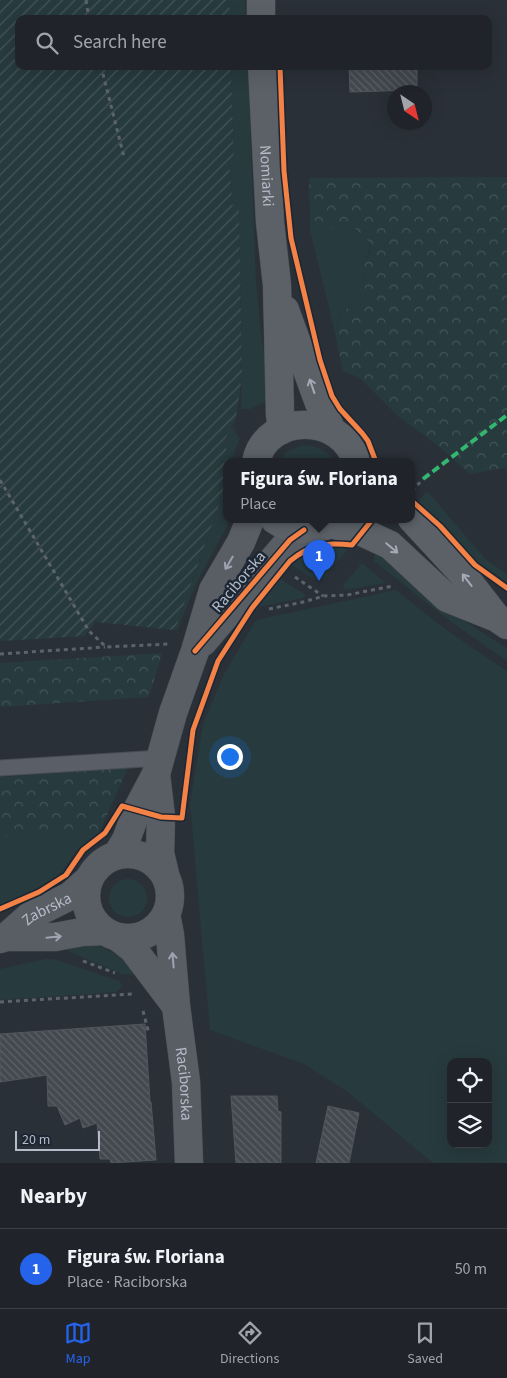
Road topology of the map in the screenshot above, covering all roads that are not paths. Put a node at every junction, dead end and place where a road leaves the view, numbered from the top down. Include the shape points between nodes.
1 (261, 0) edge
2 (261, 15) edge
3 (262, 70) edge
4 (277, 285) junction
5 (282, 430) junction
6 (332, 431) junction
7 (258, 458) edge
8 (355, 458) edge
9 (415, 521) edge
10 (249, 523) edge
11 (281, 523) edge
12 (332, 523) edge
13 (337, 523) edge
14 (304, 530) junction
15 (502, 621) edge
16 (186, 647) junction
17 (158, 766) junction
18 (0, 768) edge
19 (117, 855) junction
20 (164, 874) junction
21 (89, 879) junction
22 (166, 914) junction
23 (112, 934) junction
24 (3, 938) edge
25 (176, 1006) junction
26 (189, 1163) edge

1 - 2 main road
3 - 4 main road, Nomiarki via 270,222
4 - 5 main road, Nomiarki
6 -> 4 main road, Nomiarki via 318,403
5 - 6 main road via 315,425
5 - 7 main road via 266,443
6 - 8 main road via 345,442
15 -> 9 main road
10 -> 16 street, Raciborska
11 - 14 main road
12 - 14 main road
13 -> 15 main road via 390,545 447,598
14 - 16 street, Raciborska via 290,540
16 - 17 street, Raciborska
17 - 18 lane
17 - 19 street, Raciborska
17 - 20 street, Raciborska via 160,853
19 - 20 street via 128,853 149,859
19 - 21 street via 100,864
20 - 22 street via 170,894
21 - 23 street via 87,908 91,917
21 - 24 street, Zabrska via 70,896 30,916
22 - 23 street via 157,927 136,938
25 -> 22 street, Raciborska
24 -> 23 street, Zabrska via 55,937 82,932
23 - 25 street, Raciborska via 133,949
25 - 26 street, Raciborska via 186,1082

